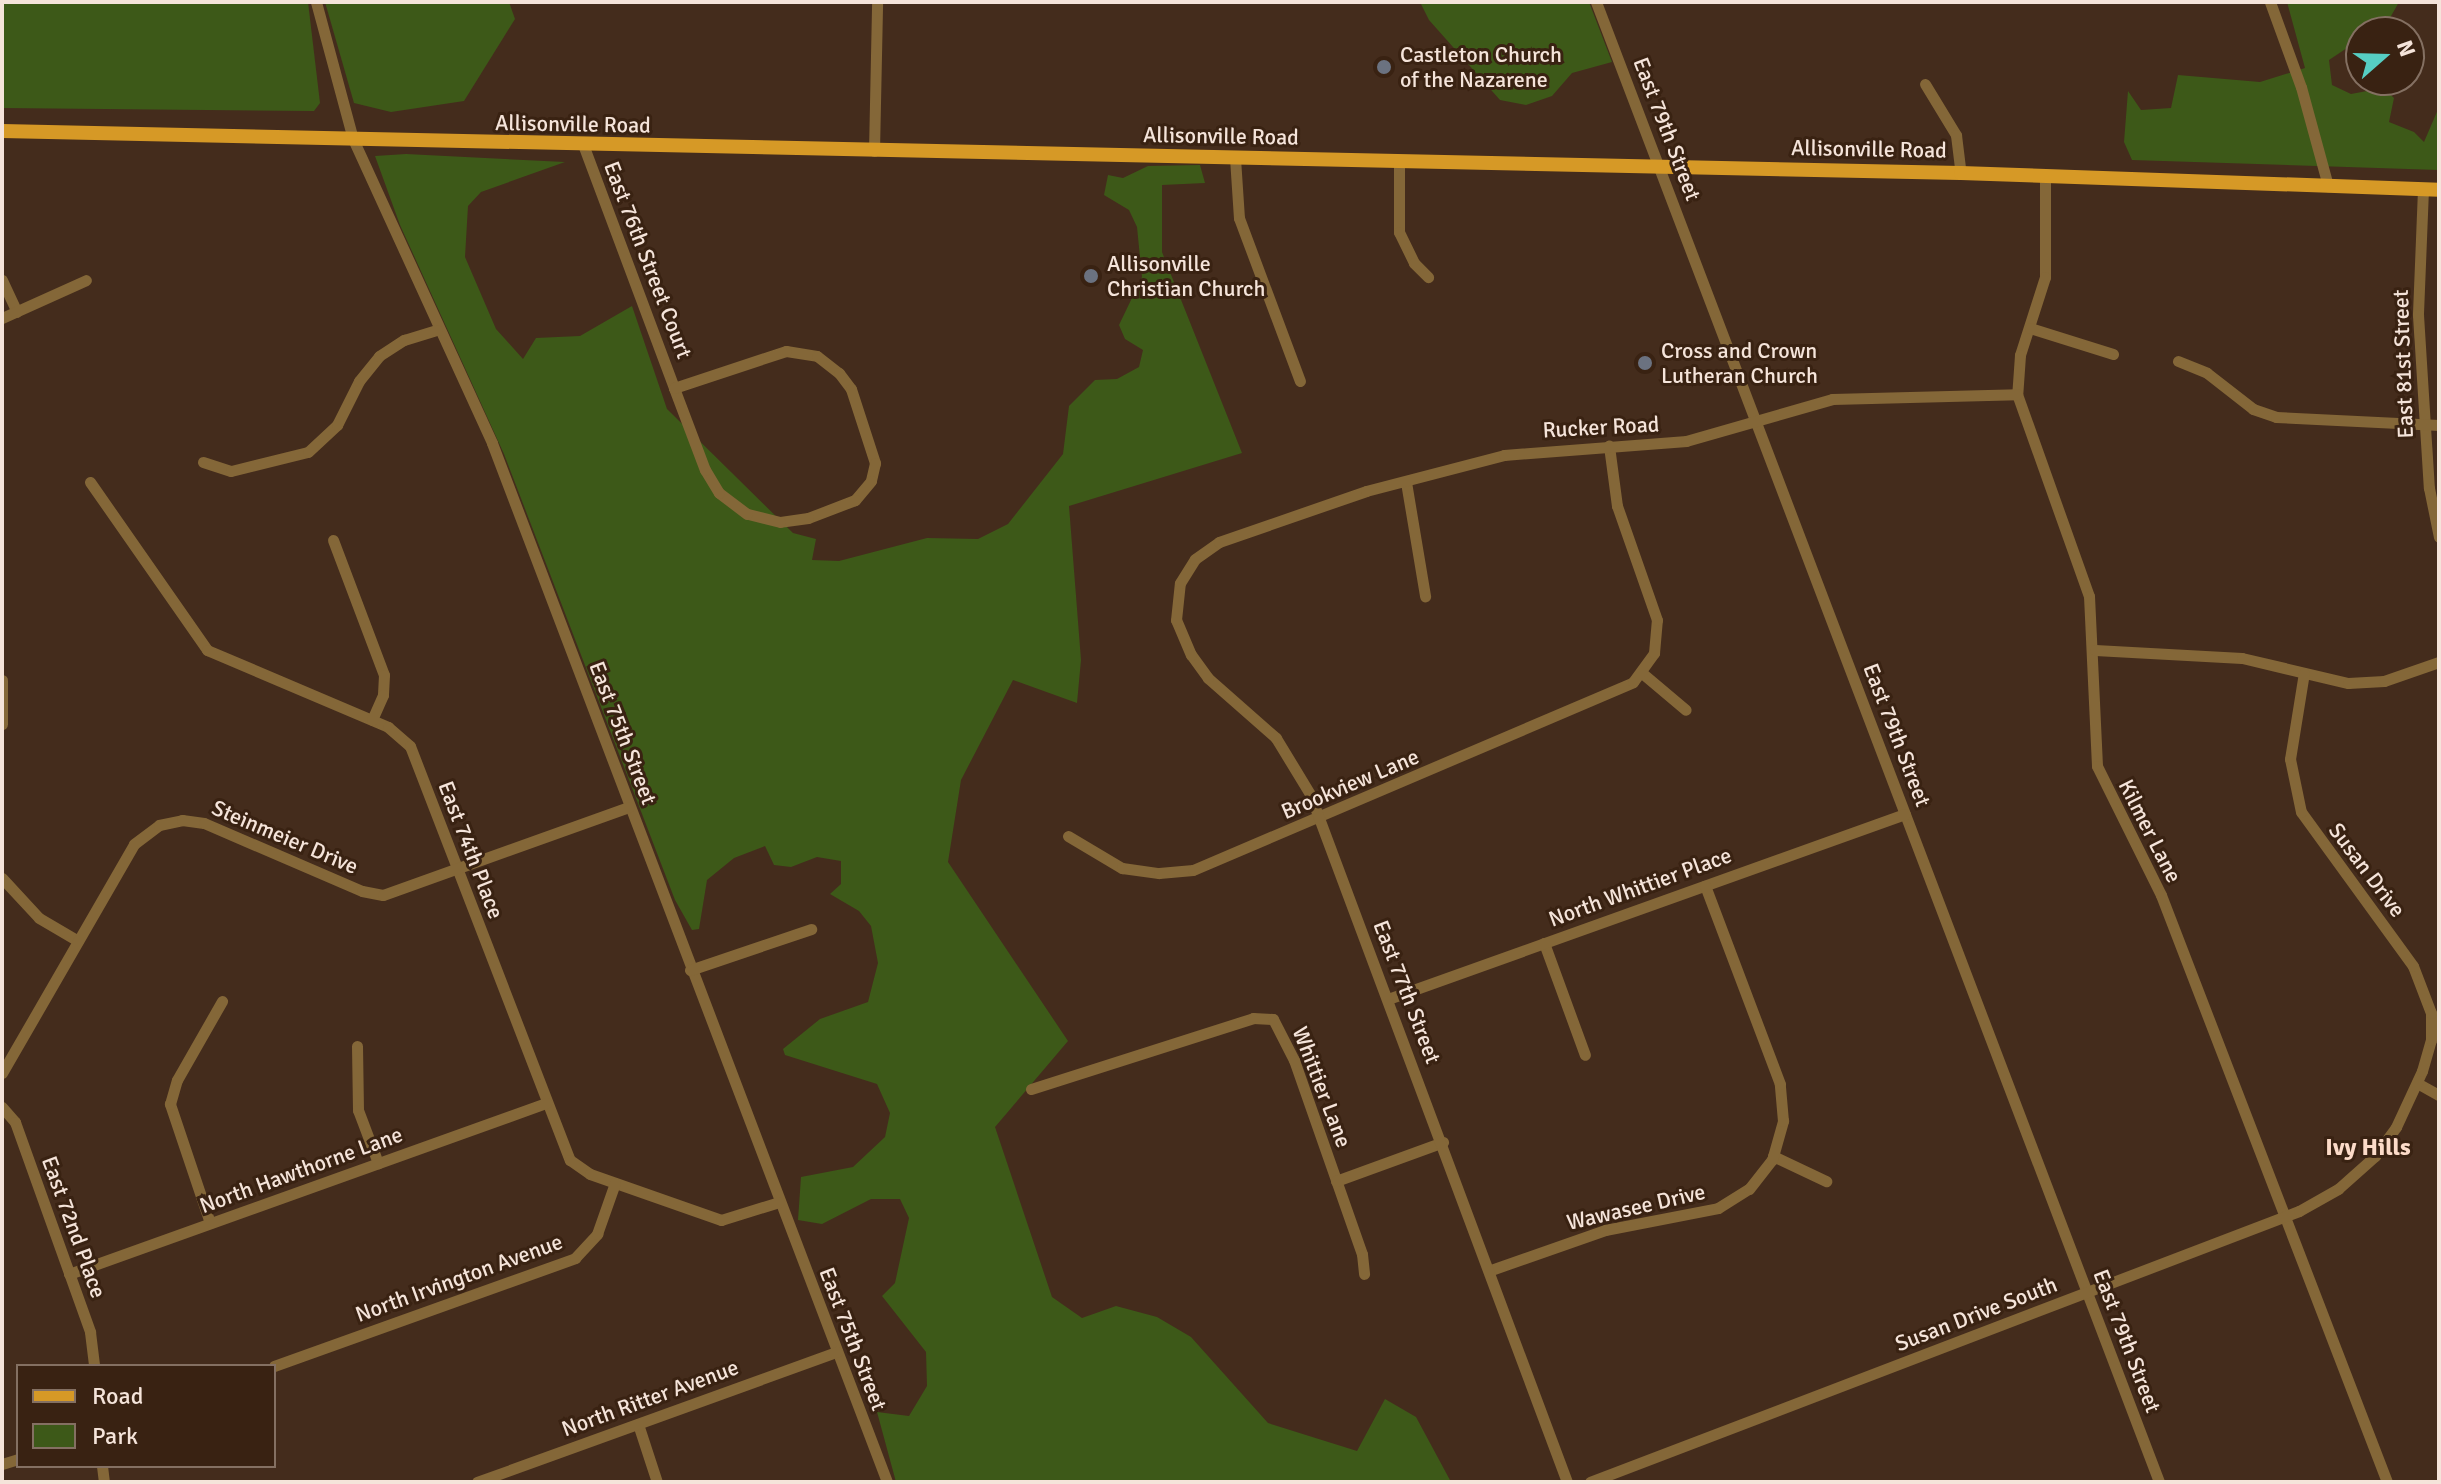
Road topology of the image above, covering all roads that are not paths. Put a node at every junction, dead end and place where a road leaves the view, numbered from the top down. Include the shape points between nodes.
1 (316, 2) edge
2 (877, 2) edge
3 (1596, 2) edge
4 (2270, 2) edge
5 (1925, 84) dead end
6 (2, 131) edge
7 (353, 139) junction
8 (584, 147) junction
9 (874, 151) junction
10 (1235, 158) junction
11 (1399, 162) junction
12 (1659, 166) junction
13 (1961, 173) junction
14 (2045, 175) junction
15 (2328, 186) junction
16 (2423, 189) junction
17 (2439, 190) edge
18 (1428, 277) dead end
19 (2, 280) edge
20 (86, 280) dead end
21 (17, 312) junction
22 (2, 318) edge
23 (2030, 328) junction
24 (437, 330) junction
25 (2113, 354) dead end
26 (2178, 361) dead end
27 (1300, 381) dead end
28 (674, 388) junction
29 (2017, 394) junction
30 (1757, 420) junction
31 (2424, 424) junction
32 (2439, 425) edge
33 (1609, 446) junction
34 (203, 462) dead end
35 (90, 482) dead end
36 (1406, 482) junction
37 (2439, 537) edge
38 (333, 540) dead end
39 (1198, 555) joint
40 (1425, 596) dead end
41 (2095, 650) junction
42 (2439, 662) edge
43 (1642, 673) junction
44 (2304, 673) junction
45 (2, 680) edge
46 (1686, 710) dead end
47 (372, 720) junction
48 (2, 724) edge
49 (629, 807) junction
50 (1905, 814) junction
51 (1320, 819) junction
52 (1068, 836) dead end
53 (457, 868) junction
54 (2, 878) edge
55 (1705, 886) junction
56 (811, 929) dead end
57 (78, 941) junction
58 (1544, 943) junction
59 (690, 970) junction
60 (1388, 999) junction
61 (222, 1001) dead end
62 (357, 1046) dead end
63 (1585, 1055) dead end
64 (2, 1073) edge
65 (2417, 1083) junction
66 (1031, 1089) dead end
67 (2439, 1095) edge
68 (546, 1103) junction
69 (2, 1107) edge
70 (1443, 1142) junction
71 (1773, 1156) junction
72 (378, 1163) junction
73 (1336, 1181) junction
74 (1826, 1181) dead end
75 (615, 1183) junction
76 (779, 1202) junction
77 (2284, 1216) junction
78 (210, 1223) junction
79 (1491, 1270) junction
80 (69, 1274) junction
81 (1364, 1274) dead end
82 (2088, 1293) junction
83 (837, 1352) junction
84 (94, 1364) edge
85 (276, 1365) edge
86 (638, 1424) junction
87 (477, 1482) edge
88 (657, 1482) edge
89 (887, 1482) edge
90 (1567, 1482) edge
91 (1590, 1482) edge
92 (2159, 1482) edge
93 (2387, 1482) edge

1 - 7 street, East 75th Street
2 - 9 street
3 - 12 street, East 79th Street
4 - 15 street via 2301,87
5 - 13 street via 1956,135
6 - 7 main road, Allisonville Road
7 - 8 main road, Allisonville Road
7 - 24 street, East 75th Street
8 - 9 main road, Allisonville Road
8 - 28 street, East 76th Street Court
9 - 10 main road, Allisonville Road
10 - 11 main road, Allisonville Road
10 - 27 street via 1239,218
11 - 12 main road, Allisonville Road
11 - 18 street via 1399,232 1409,255
12 - 13 main road, Allisonville Road
12 - 30 street, East 79th Street
13 - 14 main road, Allisonville Road
14 - 15 main road, Allisonville Road
14 - 23 street, Kilmer Lane via 2045,277
15 - 16 main road, Allisonville Road
16 - 17 main road, Allisonville Road
16 - 31 street, East 81st Street via 2418,315
19 - 21 street
20 - 21 street
21 - 22 street
23 - 25 street
23 - 29 street, Kilmer Lane via 2020,355
24 - 34 street via 385,351 366,370 325,439 273,465 231,471
24 - 49 street, East 75th Street via 492,443
26 - 31 street via 2207,373 2249,407 2276,417
28 - 28 street, East 76th Street Court via 778,351 817,356 851,389 873,448 871,481 855,500 801,520 776,522 743,512 710,480
29 - 30 street, Rucker Road via 1842,398
29 - 41 street, Kilmer Lane via 2087,587
30 - 33 street, Rucker Road via 1686,441
30 - 50 street, East 79th Street
31 - 32 street
31 - 37 street, East 81st Street
33 - 36 street, Rucker Road via 1512,453
33 - 43 street via 1617,506 1657,620 1656,648
35 - 47 street, East 74th Place via 207,650
36 - 39 street, Rucker Road via 1223,541
36 - 40 street
38 - 47 street via 384,675 383,695
39 - 51 street, East 77th Street via 1178,587 1175,611 1182,639 1208,678 1293,760
41 - 44 street via 2218,656
41 - 77 street, Kilmer Lane via 2091,728 2097,766 2161,895
42 - 44 street via 2371,683
43 - 46 street
43 - 51 street, Brookview Lane via 1617,691
44 - 65 street, Susan Drive via 2291,741 2294,791 2310,828 2422,983 2432,1031
45 - 48 street
47 - 53 street, East 74th Place via 410,746
49 - 53 street, Steinmeier Drive
49 - 59 street, East 75th Street
50 - 55 street, North Whittier Place
50 - 82 street, East 79th Street
51 - 52 street, Brookview Lane via 1204,867 1175,873 1118,866
51 - 60 street, East 77th Street
53 - 57 street, Steinmeier Drive via 390,894 372,894 204,823 168,821 136,840
53 - 68 street, East 74th Place
54 - 57 street via 39,918
55 - 58 street, North Whittier Place
55 - 71 street, Wawasee Drive via 1780,1084 1783,1121
56 - 59 street
57 - 64 street, Steinmeier Drive
58 - 60 street, North Whittier Place
58 - 63 street
59 - 76 street, East 75th Street
60 - 70 street, East 77th Street
61 - 78 street via 177,1080 170,1104
62 - 72 street via 358,1110
65 - 67 street
65 - 77 street, Susan Drive South via 2396,1127 2369,1163 2331,1194
66 - 73 street, Whittier Lane via 1264,1015 1273,1019 1294,1060
68 - 72 street, North Hawthorne Lane
68 - 75 street, East 74th Place via 570,1160
69 - 80 street, East 72nd Place via 15,1122
70 - 73 street
70 - 79 street, East 77th Street
71 - 74 street
71 - 79 street, Wawasee Drive via 1749,1189 1718,1208 1605,1230
72 - 78 street, North Hawthorne Lane
73 - 81 street, Whittier Lane via 1364,1259
75 - 76 street, East 74th Place via 721,1220
75 - 85 street, North Irvington Avenue via 593,1243 575,1258
76 - 83 street, East 75th Street
77 - 82 street, Susan Drive South
77 - 93 street, Kilmer Lane
78 - 80 street, North Hawthorne Lane
79 - 90 street, East 77th Street
80 - 84 street, East 72nd Place via 90,1332
82 - 91 street, Susan Drive South
82 - 92 street, East 79th Street
83 - 86 street, North Ritter Avenue
83 - 89 street, East 75th Street
86 - 87 street, North Ritter Avenue
86 - 88 street

